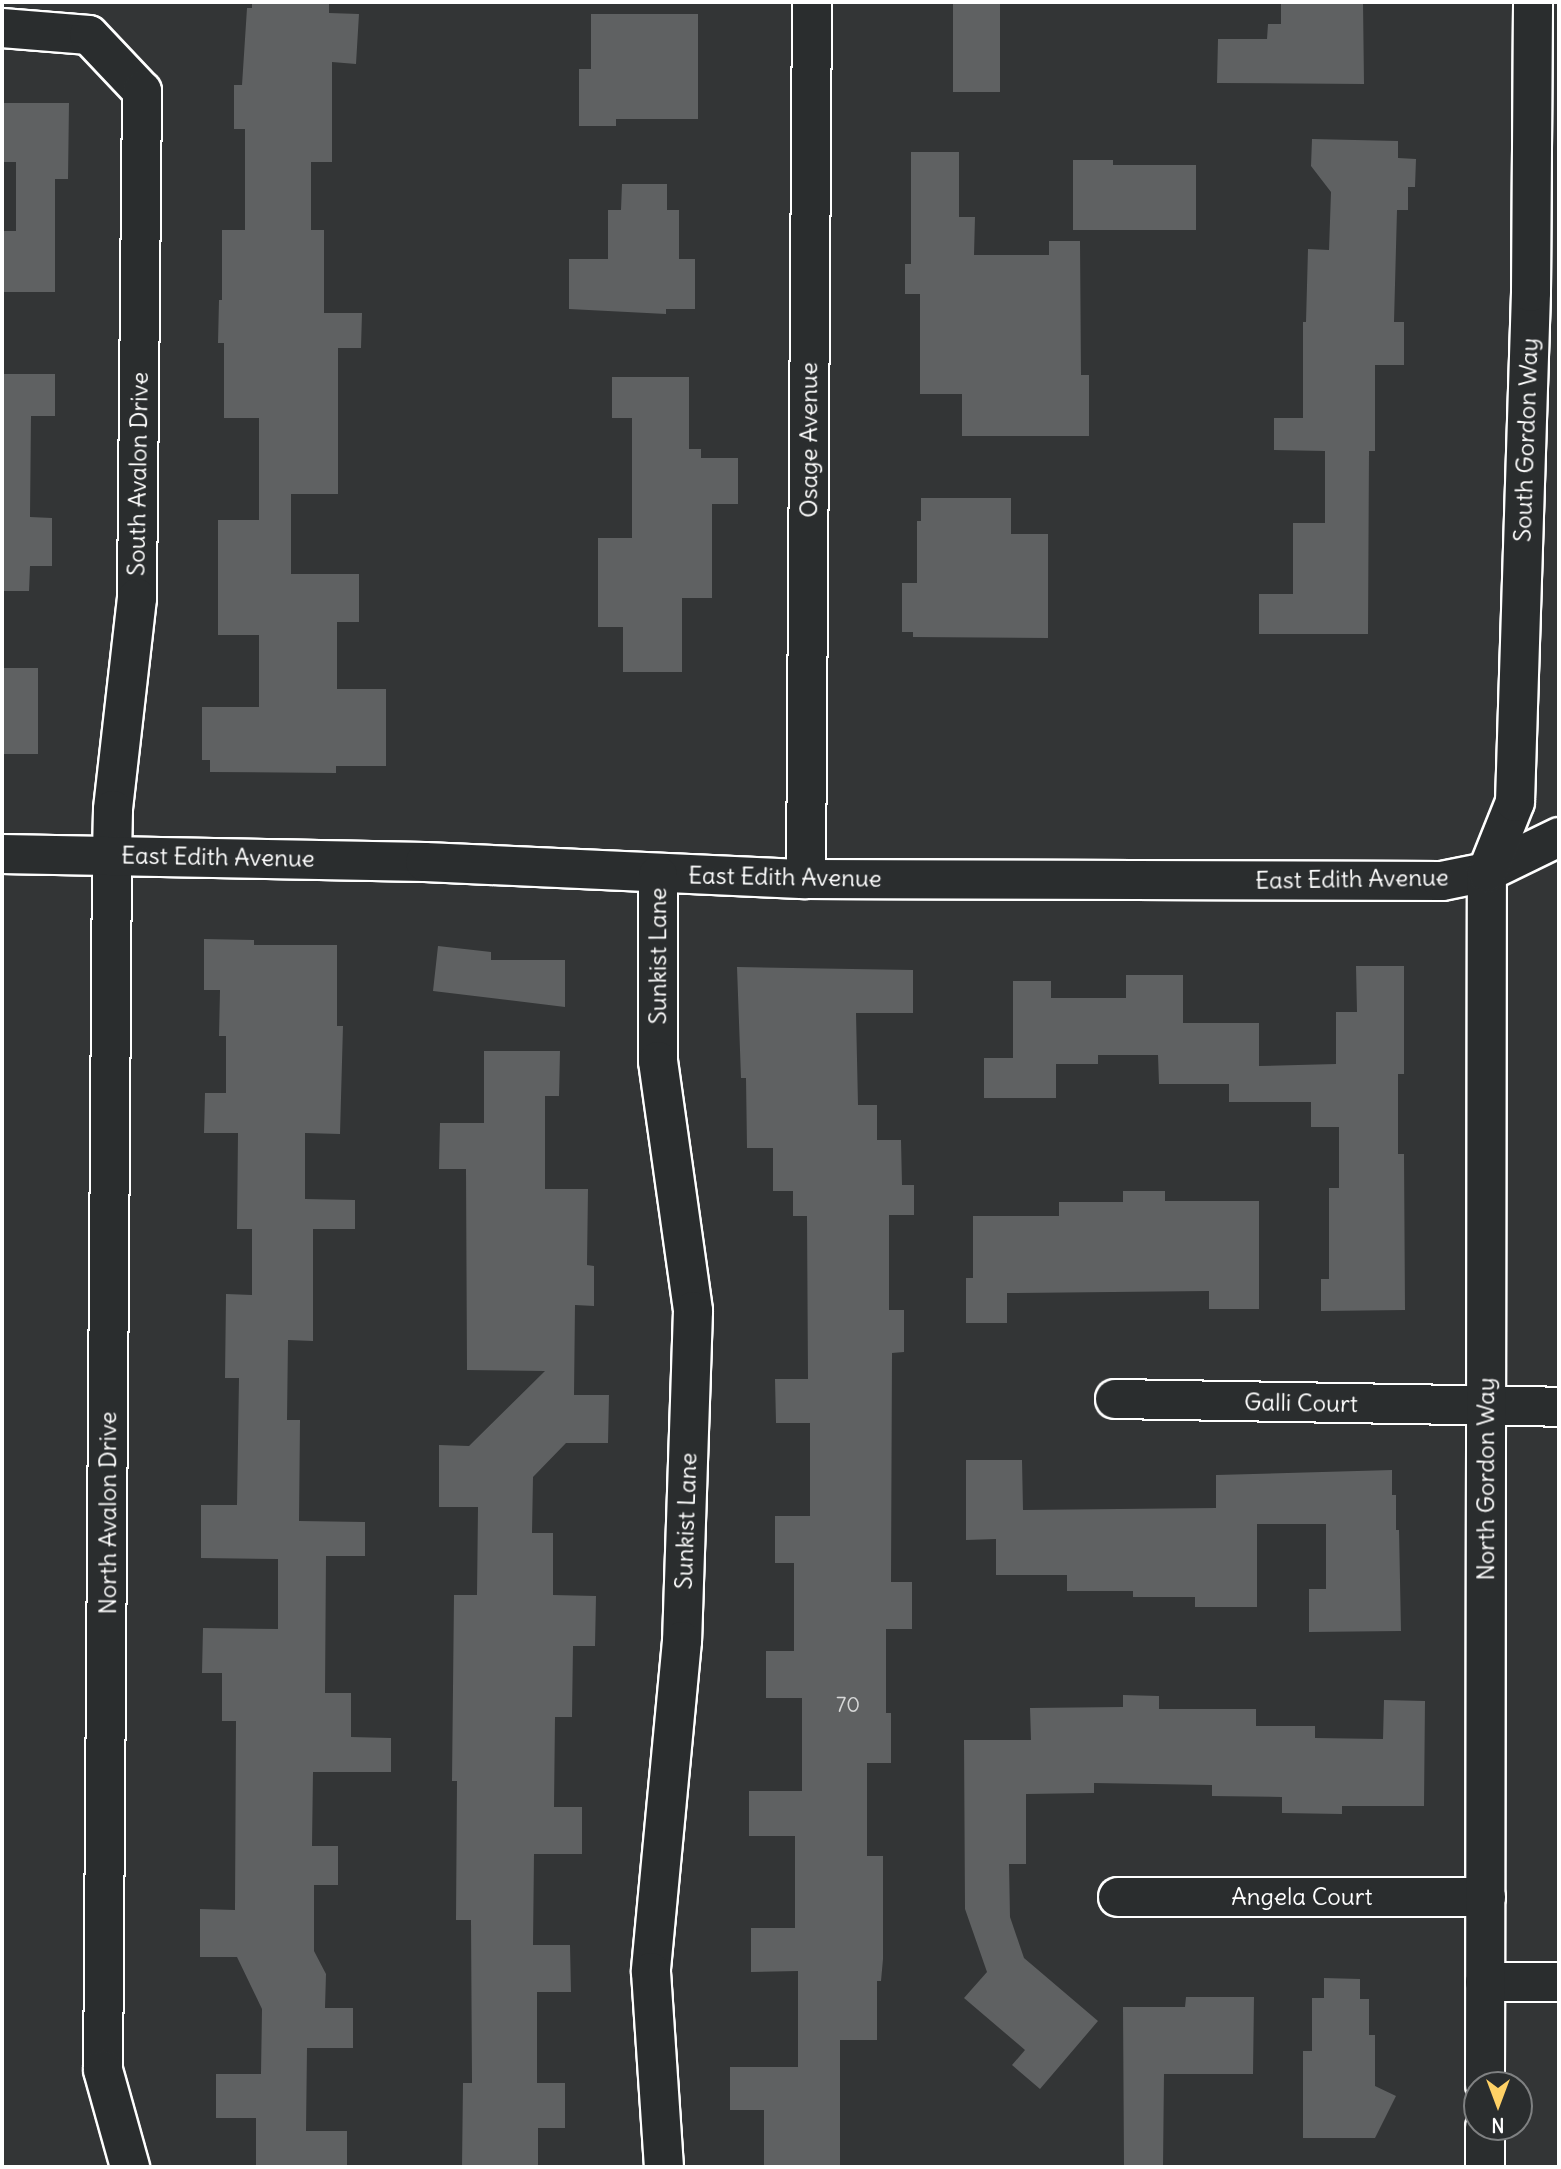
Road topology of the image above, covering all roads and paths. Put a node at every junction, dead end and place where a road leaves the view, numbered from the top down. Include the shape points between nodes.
1 (812, 2) edge
2 (1534, 2) edge
3 (2, 28) edge
4 (1545, 292) edge
5 (1559, 837) edge
6 (2, 854) edge
7 (112, 855) junction
8 (1487, 872) junction
9 (658, 875) junction
10 (806, 879) junction
11 (1115, 1399) dead end
12 (1486, 1406) junction
13 (1559, 1407) edge
14 (1118, 1897) dead end
15 (1486, 1897) junction
16 (1485, 1982) junction
17 (1559, 1982) edge
18 (1485, 2071) edge
19 (1485, 2141) edge
20 (130, 2167) edge
21 (664, 2167) edge
22 (1485, 2167) edge

1 - 10 street, Osage Avenue
2 - 4 street, South Gordon Way
3 - 7 street, South Avalon Drive via 89,35 142,91 137,597
4 - 8 street, South Gordon Way via 1515,802
5 - 8 street, East Edith Avenue
6 - 7 street, East Edith Avenue
7 - 9 street, East Edith Avenue via 425,862
7 - 20 street, North Avalon Drive via 103,2070
8 - 10 street, East Edith Avenue via 1441,881
8 - 12 street, North Gordon Way
9 - 10 street, East Edith Avenue
9 - 21 street, Sunkist Lane via 658,1061 693,1311 682,1641 651,1972
11 - 12 street, Galli Court
12 - 13 street, Galli Court
12 - 15 street, North Gordon Way
14 - 15 street, Angela Court
15 - 16 street, North Gordon Way
16 - 17 street
16 - 18 street, North Gordon Way
19 - 22 street

